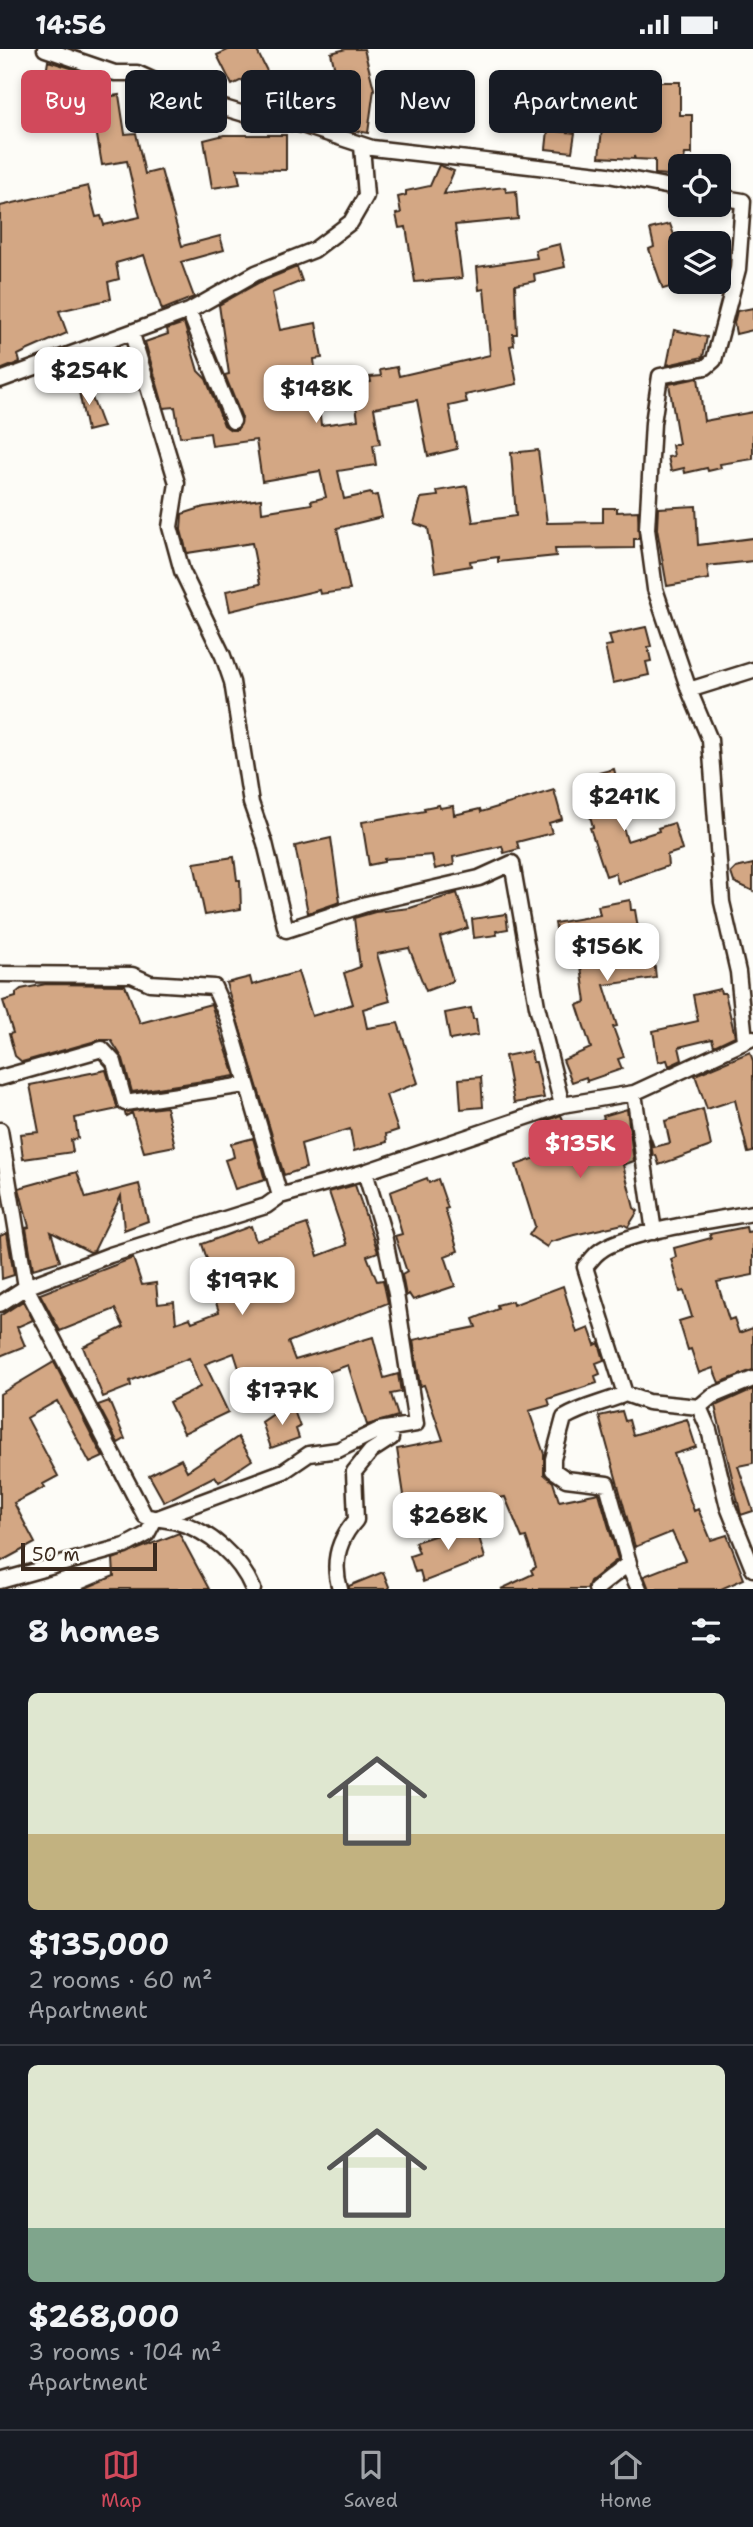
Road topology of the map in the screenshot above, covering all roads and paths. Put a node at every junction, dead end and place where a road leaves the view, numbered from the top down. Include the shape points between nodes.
1 (45, 49) edge
2 (362, 146) junction
3 (668, 187) edge
4 (731, 199) edge
5 (189, 311) junction
6 (132, 334) junction
7 (0, 380) edge
8 (233, 421) dead end
9 (753, 670) edge
10 (689, 690) junction
11 (0, 974) edge
12 (749, 1039) edge
13 (0, 1078) edge
14 (245, 1085) junction
15 (634, 1093) junction
16 (562, 1105) junction
17 (0, 1130) edge
18 (365, 1172) junction
19 (280, 1196) junction
20 (753, 1213) edge
21 (654, 1232) junction
22 (26, 1286) junction
23 (0, 1304) edge
24 (753, 1379) edge
25 (625, 1394) junction
26 (699, 1407) junction
27 (391, 1428) junction
28 (155, 1519) junction
29 (628, 1566) junction
30 (753, 1569) edge
31 (3, 1583) edge
32 (253, 1589) edge
33 (340, 1589) edge
34 (596, 1589) edge
35 (639, 1589) edge

1 - 2 street via 115,73 137,73 194,99 251,117 299,124
2 - 3 street via 608,175
2 - 5 street via 366,196 351,222 314,250 256,273
4 - 10 street via 743,201 738,269 714,360 706,367 660,376 653,423 647,529 655,589
5 - 6 street
5 - 8 street
6 - 7 street
6 - 16 street via 177,483 170,527 182,571 232,682 251,803 286,930 366,904 479,878 512,863 537,1006
9 - 10 street
10 - 12 street via 710,740 722,902
11 - 14 street via 132,975 150,983 214,987 228,1019
12 - 15 street
13 - 14 street via 102,1049 114,1062 125,1103
14 - 19 street
15 - 16 street
15 - 21 street
16 - 18 street
17 - 22 street
18 - 19 street
18 - 27 street via 396,1294 416,1424
19 - 22 street via 266,1206
20 - 21 street
21 - 25 street via 601,1250 585,1267
22 - 23 street
22 - 28 street via 145,1516
24 - 26 street via 712,1396
25 - 26 street via 648,1402
25 - 29 street via 564,1418 553,1470 566,1479 607,1485 627,1547
26 - 30 street via 728,1507
27 - 28 street via 338,1450 309,1454 284,1471
27 - 33 street via 390,1438 371,1451 354,1472 356,1520 342,1536 337,1555
28 - 31 street via 147,1534 125,1546
28 - 32 street via 178,1522 218,1542 245,1571
29 - 34 street
29 - 35 street

